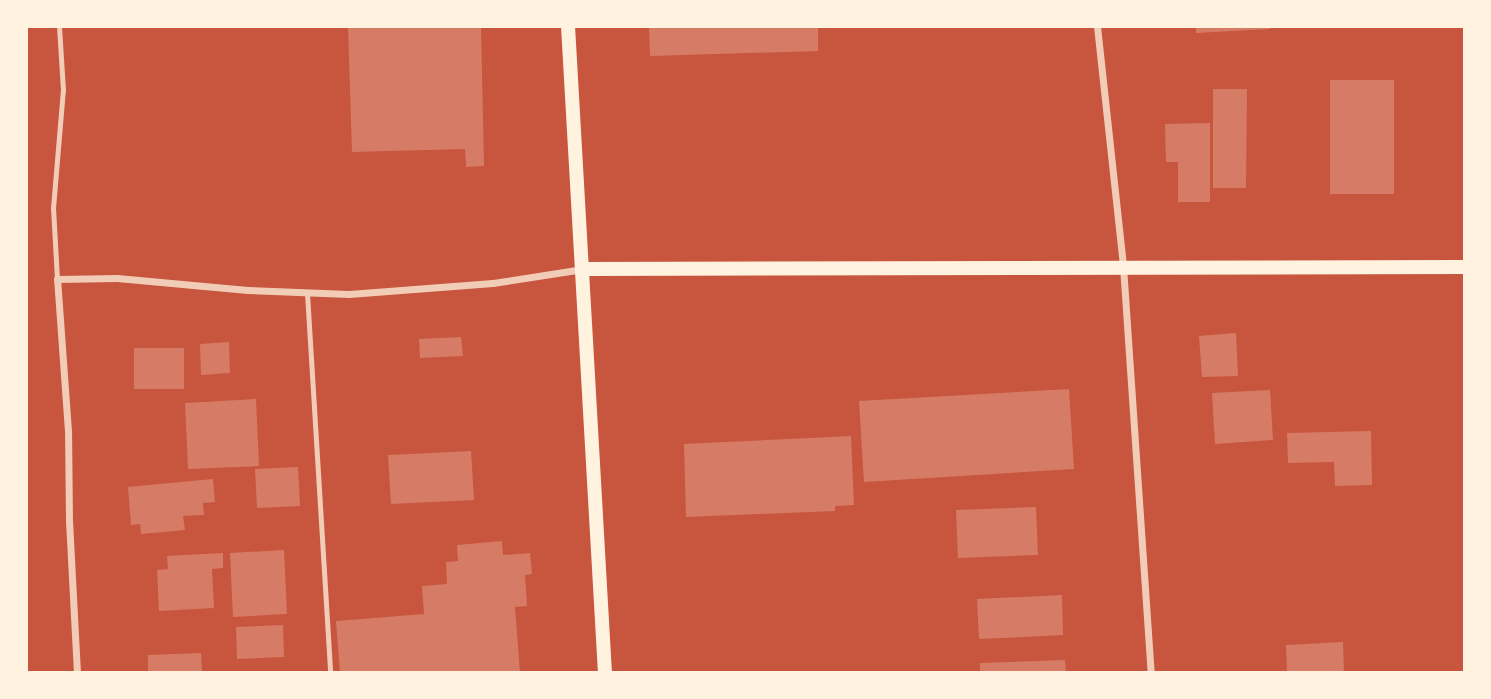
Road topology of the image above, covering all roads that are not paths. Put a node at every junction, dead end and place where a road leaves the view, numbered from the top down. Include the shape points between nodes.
1 (59, 26) edge
2 (568, 26) edge
3 (1097, 26) edge
4 (1123, 266) junction
5 (1465, 267) edge
6 (583, 269) junction
7 (57, 279) junction
8 (307, 293) junction
9 (77, 673) edge
10 (330, 673) edge
11 (605, 673) edge
12 (1151, 673) edge

1 - 7 lane via 63,90 53,208
2 - 6 main road
3 - 4 street
4 - 5 main road
4 - 6 main road
4 - 12 street
6 - 8 street via 394,292
6 - 11 main road
7 - 8 street via 117,278
7 - 9 street
8 - 10 lane

